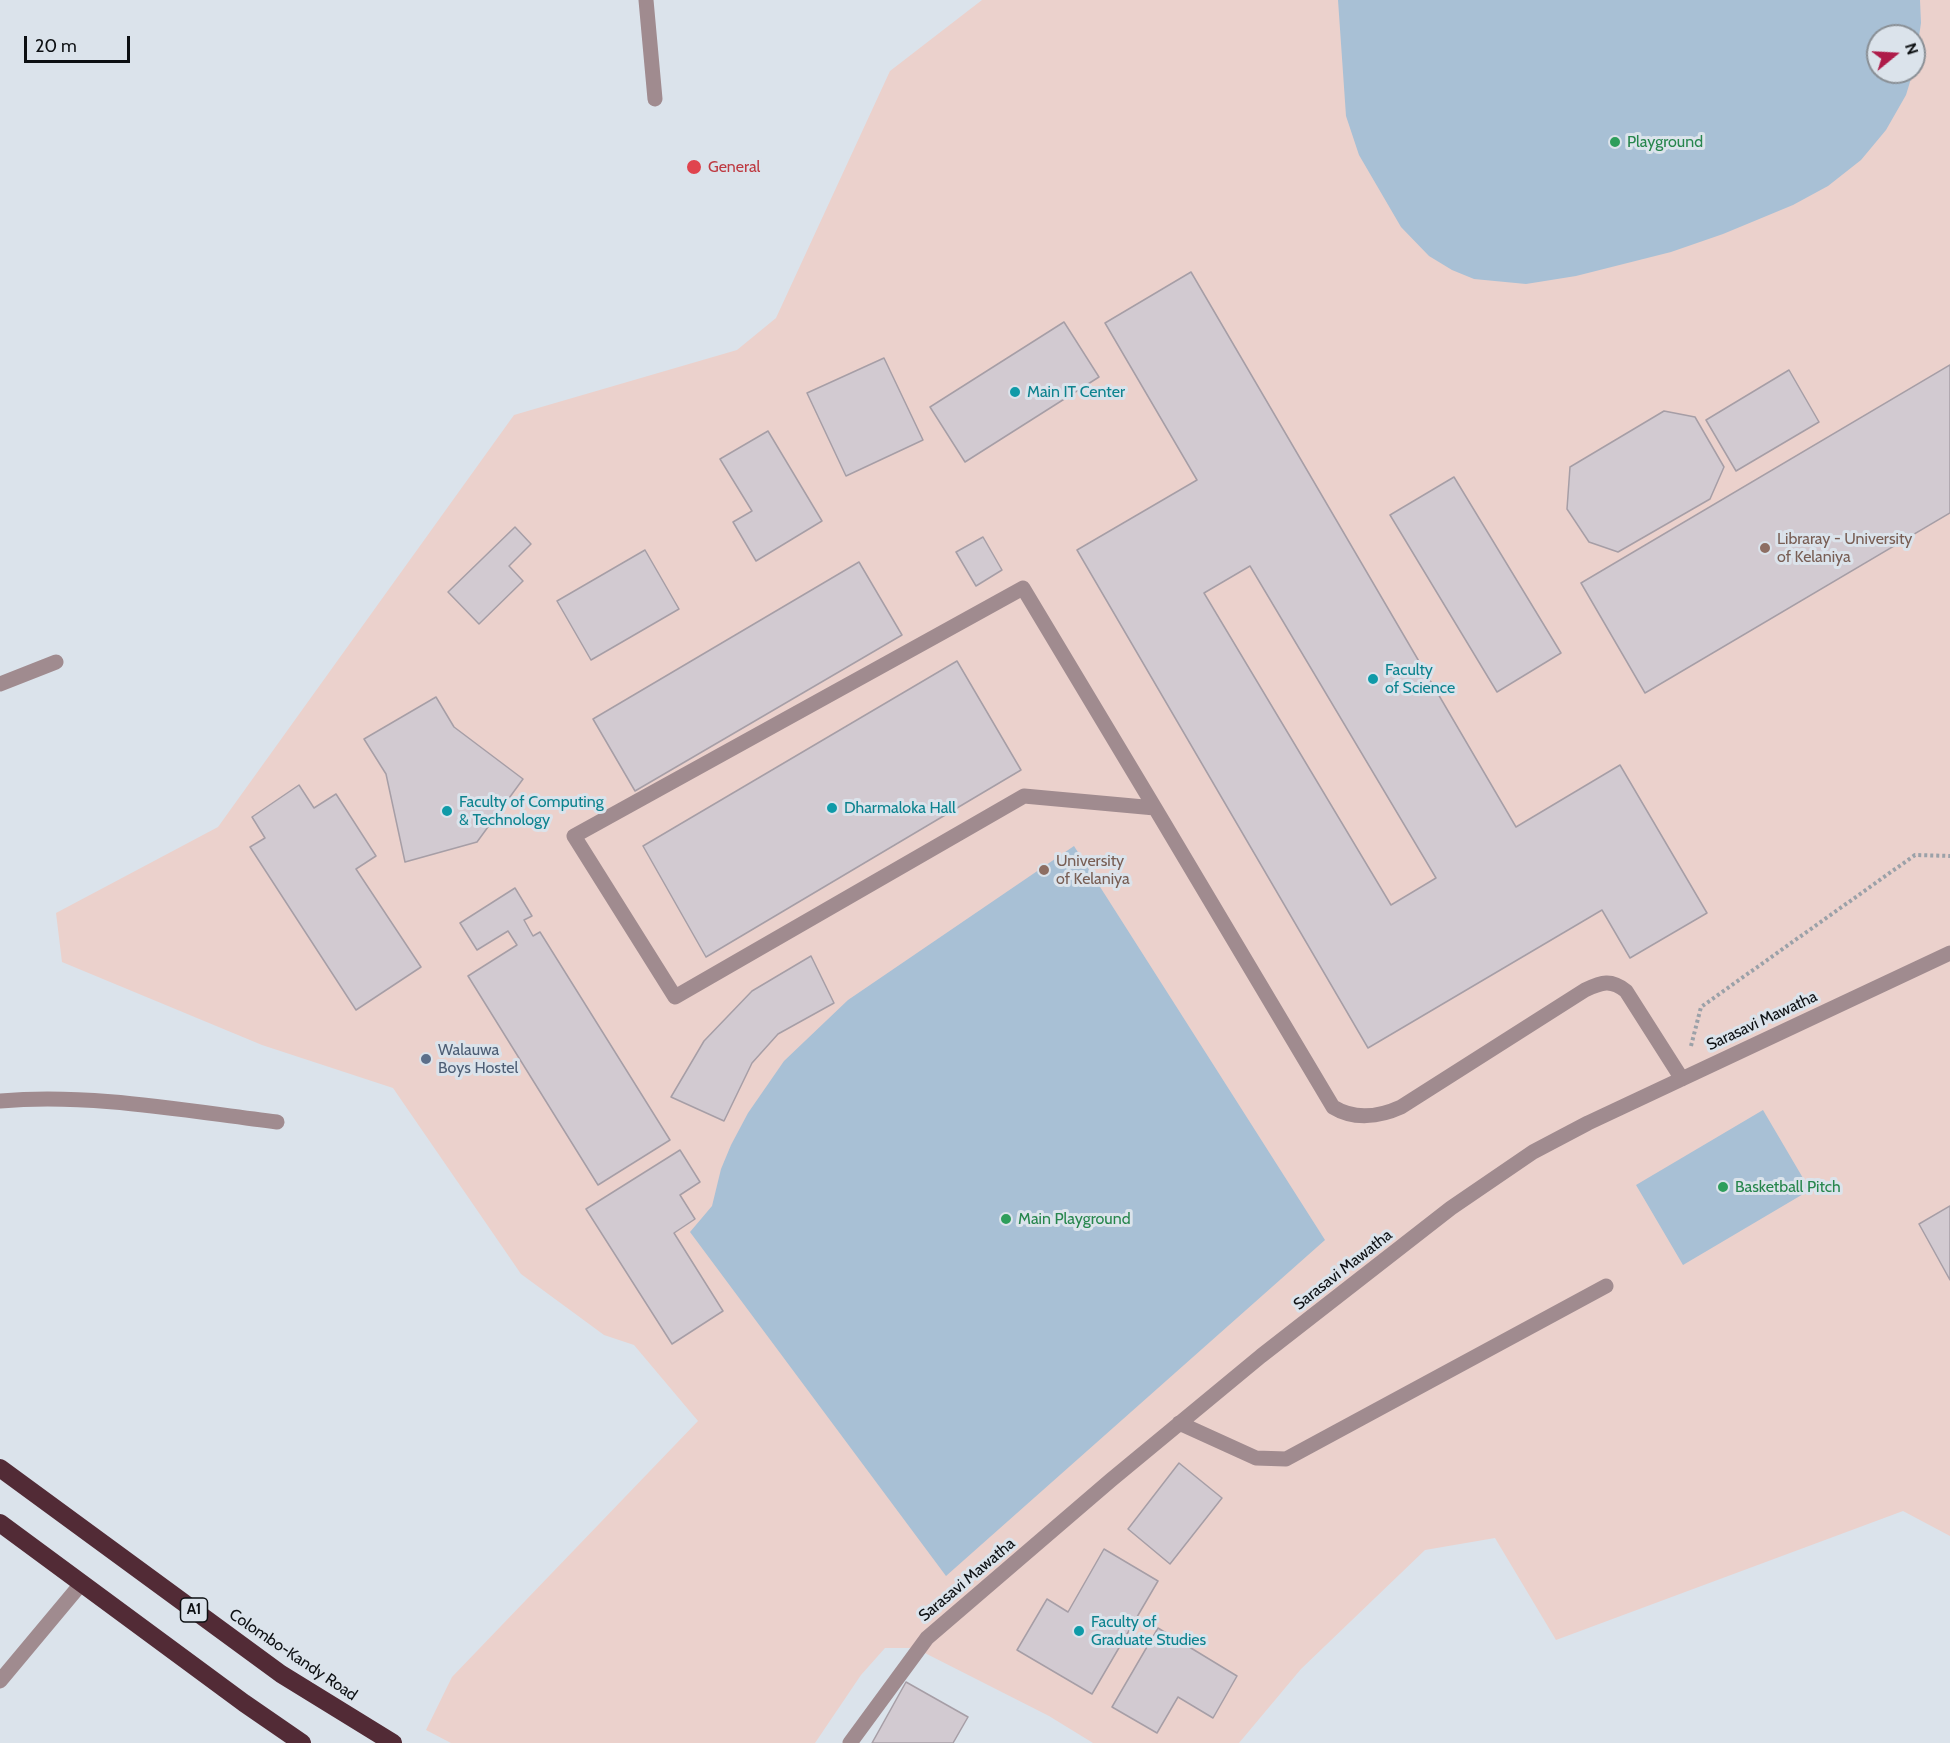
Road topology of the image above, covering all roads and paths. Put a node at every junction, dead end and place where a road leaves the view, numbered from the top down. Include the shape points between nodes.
1 (646, 0) edge
2 (655, 99) dead end
3 (56, 662) dead end
4 (0, 684) edge
5 (1155, 808) junction
6 (1950, 856) edge
7 (1950, 954) edge
8 (1682, 1078) junction
9 (0, 1101) edge
10 (277, 1122) dead end
11 (1606, 1286) dead end
12 (1179, 1424) junction
13 (0, 1468) edge
14 (0, 1523) edge
15 (81, 1584) junction
16 (0, 1681) edge
17 (302, 1743) edge
18 (393, 1743) edge
19 (850, 1743) edge

1 - 2 street
3 - 4 street
5 - 5 street via 1024,796 675,998 574,836 1023,588
5 - 8 street via 1333,1107 1344,1114 1368,1115 1401,1107 1585,990 1608,982 1626,991
6 - 8 path via 1915,855 1701,1007
7 - 8 street, Sarasavi Mawatha
8 - 12 street, Sarasavi Mawatha via 1533,1152 1451,1208
9 - 10 street via 35,1098 109,1102
11 - 12 street via 1286,1459 1256,1458
12 - 19 street, Sarasavi Mawatha via 927,1638
13 - 18 highway, Colombo-Kandy Road / A1 via 281,1674
14 - 15 highway
15 - 16 street
15 - 17 highway

